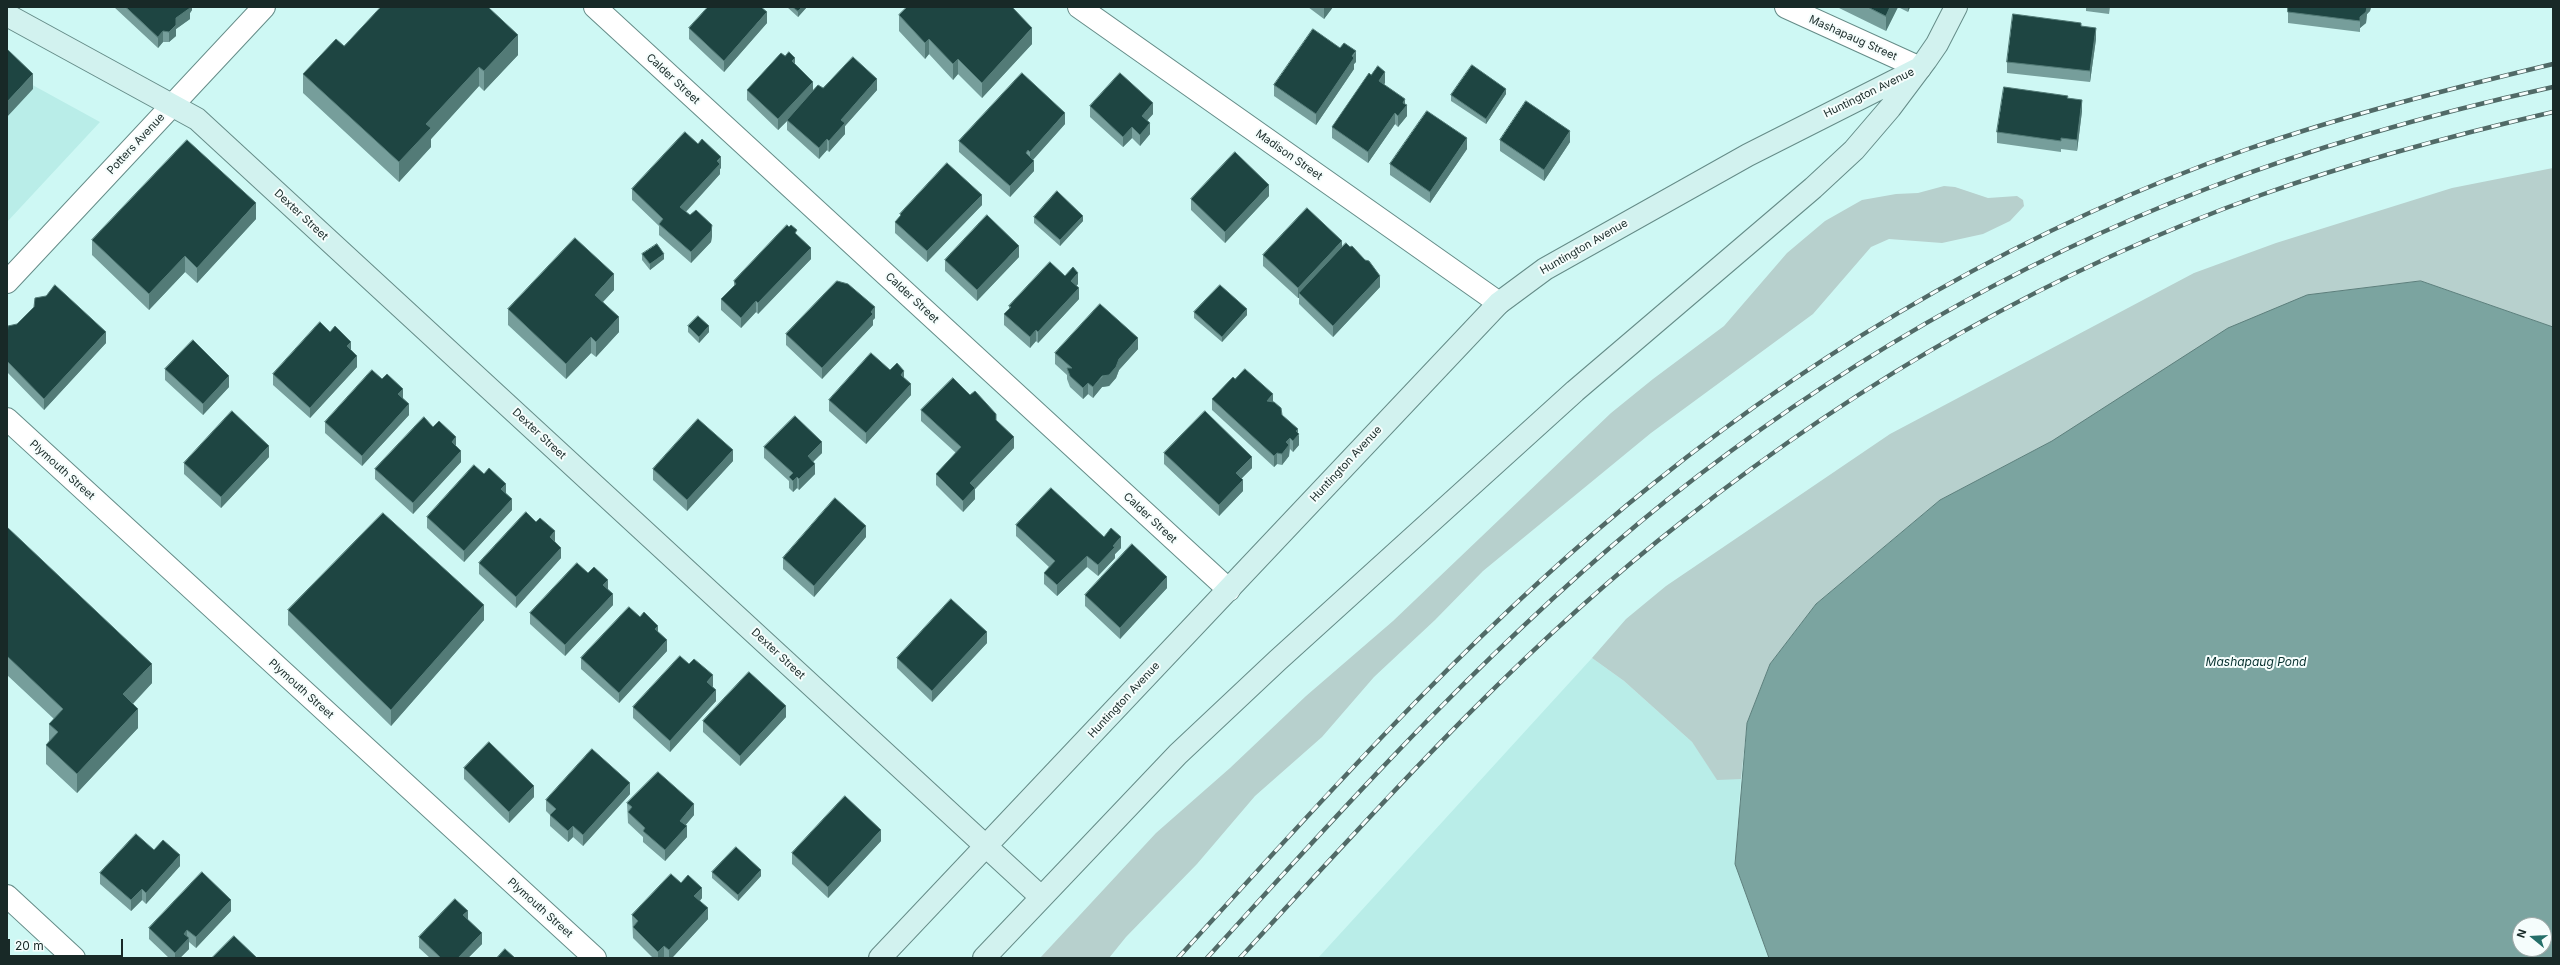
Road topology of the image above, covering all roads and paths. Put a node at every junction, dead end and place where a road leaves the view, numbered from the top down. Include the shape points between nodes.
1 (264, 7) edge
2 (595, 7) edge
3 (1079, 7) edge
4 (1786, 7) edge
5 (1956, 7) edge
6 (7, 15) edge
7 (1920, 68) junction
8 (173, 105) junction
9 (8, 278) edge
10 (1499, 303) junction
11 (7, 419) edge
12 (1229, 590) junction
13 (987, 846) junction
14 (7, 896) edge
15 (1041, 897) junction
16 (74, 958) edge
17 (595, 958) edge
18 (880, 958) edge
19 (984, 958) edge

1 - 8 street, Potters Avenue
2 - 12 street, Calder Street
3 - 10 street, Madison Street
4 - 7 street, Mashapaug Street
5 - 7 main road via 1937,44
6 - 8 main road, Dexter Street
7 - 10 main road, Huntington Avenue via 1748,155 1545,270
7 - 15 main road, Huntington Avenue via 1872,130 1833,170 1569,396 1278,660 1172,759
8 - 9 street, Potters Avenue
8 - 13 main road, Dexter Street via 197,119
10 - 12 main road, Huntington Avenue
11 - 17 street, Plymouth Street
12 - 13 main road, Huntington Avenue
13 - 15 main road, Dexter Street
13 - 18 main road, Huntington Avenue
14 - 16 street
15 - 19 main road, Huntington Avenue

